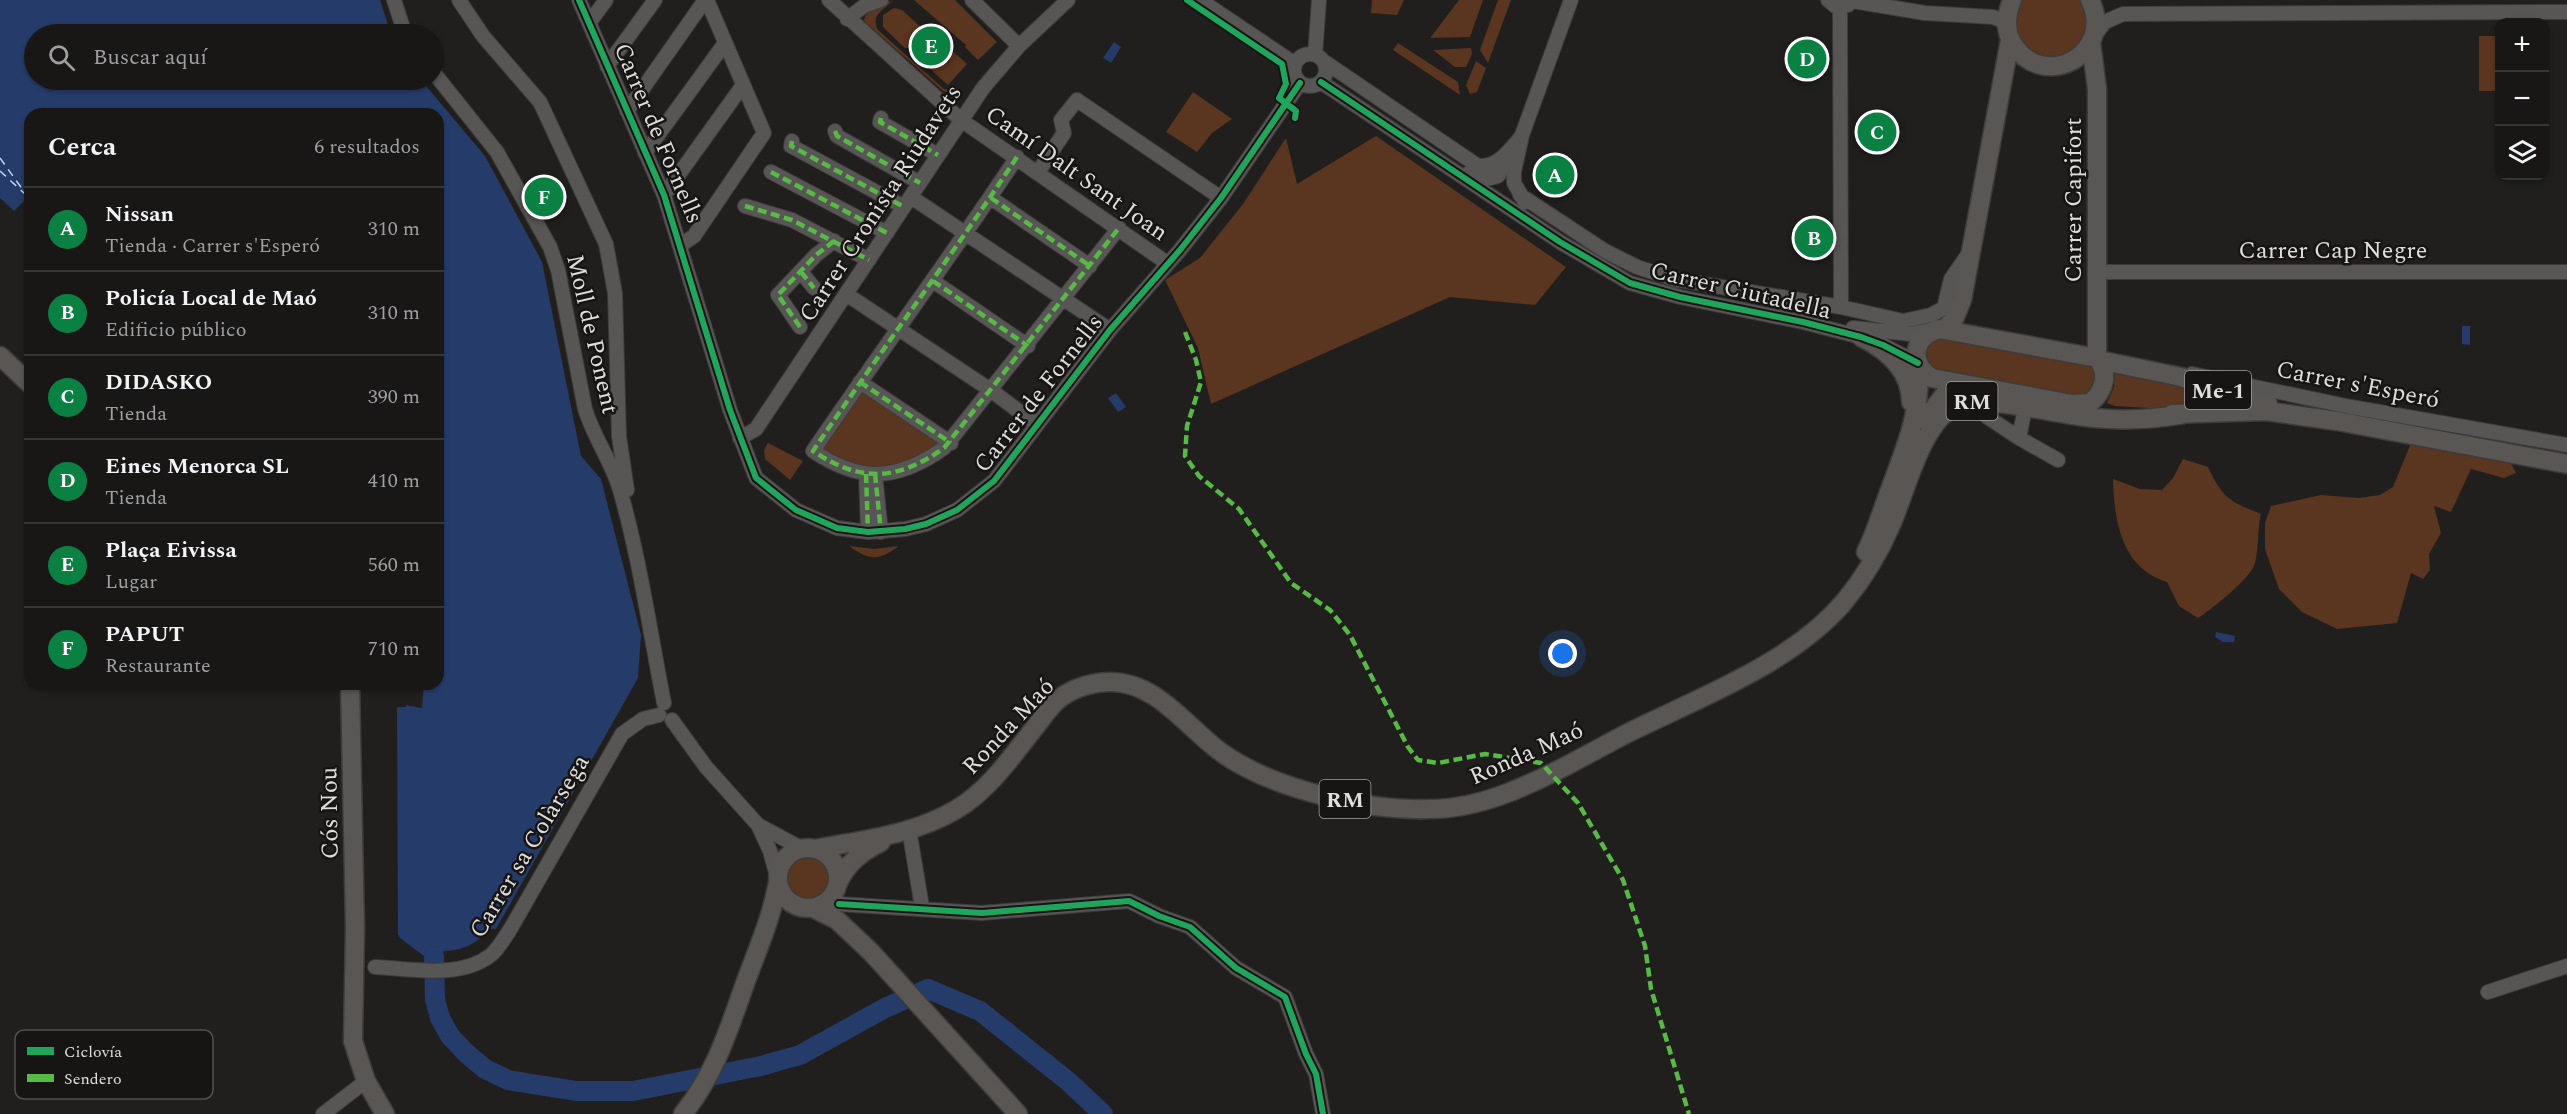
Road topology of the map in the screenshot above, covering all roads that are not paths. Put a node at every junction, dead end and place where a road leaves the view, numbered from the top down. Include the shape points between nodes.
1 (394, 0) edge
2 (459, 0) edge
3 (579, 0) edge
4 (606, 0) edge
5 (655, 0) edge
6 (706, 0) edge
7 (829, 0) edge
8 (881, 0) edge
9 (972, 0) edge
10 (1068, 0) edge
11 (1200, 0) edge
12 (1318, 0) edge
13 (1571, 0) edge
14 (2012, 0) edge
15 (1844, 2) edge
16 (2093, 3) edge
17 (2567, 12) edge
18 (848, 19) junction
19 (589, 23) junction
20 (402, 24) edge
21 (2008, 33) junction
22 (2092, 39) junction
23 (725, 42) junction
24 (1019, 46) junction
25 (1319, 58) junction
26 (1295, 64) junction
27 (608, 66) junction
28 (1321, 82) junction
29 (1299, 83) junction
30 (743, 85) junction
31 (444, 86) edge
32 (627, 111) junction
33 (881, 118) dead end
34 (961, 120) junction
35 (836, 131) dead end
36 (1522, 135) junction
37 (792, 141) dead end
38 (645, 153) junction
39 (1430, 154) junction
40 (938, 155) junction
41 (1017, 158) junction
42 (771, 172) dead end
43 (1038, 172) junction
44 (920, 183) junction
45 (664, 195) junction
46 (1520, 195) junction
47 (990, 198) junction
48 (1221, 198) junction
49 (908, 202) junction
50 (745, 206) dead end
51 (1119, 228) junction
52 (1545, 232) junction
53 (887, 233) junction
54 (966, 234) junction
55 (834, 241) junction
56 (681, 245) junction
57 (1970, 252) junction
58 (869, 260) junction
59 (1167, 262) junction
60 (1090, 266) junction
61 (801, 272) junction
62 (2098, 272) junction
63 (2567, 272) edge
64 (933, 280) junction
65 (814, 288) dead end
66 (846, 294) junction
67 (1064, 299) junction
68 (1841, 307) junction
69 (1803, 322) junction
70 (800, 327) dead end
71 (897, 328) junction
72 (1939, 329) junction
73 (1110, 330) junction
74 (1861, 337) junction
75 (1028, 346) junction
76 (2098, 359) junction
77 (4, 360) edge
78 (1918, 364) junction
79 (2141, 368) junction
80 (24, 378) edge
81 (860, 382) junction
82 (1961, 385) junction
83 (992, 391) junction
84 (2072, 405) junction
85 (2025, 408) junction
86 (2185, 414) junction
87 (1986, 416) dead end
88 (2337, 421) junction
89 (1037, 425) junction
90 (740, 438) junction
91 (2019, 438) junction
92 (951, 443) junction
93 (2567, 445) edge
94 (1903, 454) junction
95 (2058, 460) dead end
96 (2567, 464) edge
97 (871, 474) junction
98 (874, 532) junction
99 (632, 536) junction
100 (1863, 575) junction
101 (1832, 614) junction
102 (350, 690) edge
103 (665, 712) junction
104 (758, 825) junction
105 (904, 831) junction
106 (809, 849) junction
107 (778, 879) junction
108 (837, 892) junction
109 (922, 907) junction
110 (810, 908) junction
111 (758, 950) junction
112 (871, 952) junction
113 (2567, 966) edge
114 (380, 967) dead end
115 (2488, 992) dead end
116 (366, 1081) junction
117 (323, 1114) edge
118 (385, 1114) edge
119 (683, 1114) edge
120 (1018, 1114) edge
121 (1323, 1114) edge

1 - 20 street
2 - 99 street via 483,36 540,102 606,244 615,293 619,436
3 - 19 street, Carrer de Fornells
4 - 19 street
5 - 27 street
6 - 23 street
6 - 32 street
7 - 18 street, Camí Dalt Sant Joan
8 - 18 street via 864,6
9 - 24 street
10 - 24 street, Carrer Cronista Riudavets
11 - 26 street
12 - 25 street
13 - 36 street
14 - 21 main road, RM via 2008,8
15 - 21 street via 1993,17 2001,20
15 - 68 street
16 - 22 main road, Carrer Capifort via 2096,22
17 - 22 street via 2122,14 2105,22
18 - 34 street, Camí Dalt Sant Joan
19 - 27 street, Carrer de Fornells
21 - 22 main road via 2018,52 2052,67 2075,60
21 - 57 main road, RM
22 - 62 main road, Carrer Capifort via 2097,89
23 - 30 street
23 - 38 street
24 - 34 street, Carrer Cronista Riudavets via 982,88
25 - 26 street via 1303,55
25 - 28 street via 1326,73
25 - 36 street via 1478,166 1503,158
26 - 29 street via 1294,75
27 - 32 street, Carrer de Fornells
28 - 29 street via 1309,86
28 - 39 street, Carrer Ciutadella
29 - 48 street, Carrer de Fornells
30 - 45 street
30 - 56 street via 764,133 694,236
31 - 99 street, Moll de Ponent via 497,152 550,247 585,409 611,465
32 - 38 street, Carrer de Fornells
33 - 40 street via 880,122
34 - 40 street, Carrer Cronista Riudavets
34 - 41 street, Camí Dalt Sant Joan
35 - 44 street via 837,136
36 - 39 street via 1504,169 1489,179 1471,175
36 - 46 street via 1514,172
37 - 49 street via 791,146
38 - 45 street, Carrer de Fornells
39 - 52 street, Carrer Ciutadella
40 - 44 street, Carrer Cronista Riudavets
41 - 43 street, Camí Dalt Sant Joan
41 - 47 street
42 - 53 street
43 - 48 street via 1064,133 1061,120 1077,100
43 - 51 street, Camí Dalt Sant Joan
44 - 49 street, Carrer Cronista Riudavets
45 - 56 street, Carrer de Fornells
46 - 52 street
46 - 68 street via 1605,251 1637,267 1674,279
47 - 54 street
47 - 60 street
48 - 59 street, Carrer de Fornells
49 - 53 street, Carrer Cronista Riudavets
49 - 54 street
50 - 55 street via 792,220
51 - 59 street, Camí Dalt Sant Joan
51 - 60 street
52 - 69 street, Carrer Ciutadella via 1630,283
53 - 58 street, Carrer Cronista Riudavets
54 - 64 street
54 - 67 street
55 - 58 street
55 - 61 street
56 - 90 street, Carrer de Fornells
57 - 68 street via 1951,279 1944,308 1931,315 1903,321
57 - 72 main road, RM via 1959,310
58 - 66 street, Carrer Cronista Riudavets
59 - 73 street, Carrer de Fornells
60 - 67 street
61 - 65 street
61 - 70 street via 778,295
62 - 63 street, Carrer Cap Negre
62 - 76 main road, Carrer Capifort
64 - 71 street
64 - 75 street
66 - 71 street
66 - 90 street, Carrer Cronista Riudavets via 756,429
67 - 73 street
67 - 75 street
69 - 72 street, Carrer Ciutadella via 1899,334
69 - 74 street, Carrer Ciutadella
71 - 81 street
71 - 83 street
72 - 76 main road
72 - 78 main road, RM via 1920,340 1916,350
73 - 89 street, Carrer de Fornells
74 - 78 street, Carrer Ciutadella
74 - 94 main road, RM via 1892,358 1910,387 1910,419
75 - 83 street
76 - 79 main road, Me-1
76 - 84 main road, Carrer Capifort via 2105,381 2102,390 2090,403
77 - 80 main road
78 - 82 main road, RM via 1932,378
78 - 94 main road, RM via 1919,391
79 - 88 main road, Me-1
79 - 93 street, Carrer s'Esperó via 2176,371
81 - 92 street
81 - 97 street via 813,451 838,466
82 - 84 main road, RM
82 - 100 main road, RM via 1948,390 1926,419
83 - 89 street
83 - 92 street
84 - 86 main road, Me-1 via 2133,414
85 - 86 main road, RM via 2094,418 2155,419
85 - 91 street
85 - 100 main road, RM via 1967,400 1944,412 1926,438 1890,529
86 - 88 main road, Me-1 via 2266,411
87 - 91 street
88 - 96 main road, Me-1
89 - 98 street, Carrer de Fornells via 994,481 957,510 926,524
90 - 98 street, Carrer de Fornells via 756,478 796,510 837,528
91 - 95 street
92 - 97 street via 911,469
94 - 101 main road, Ronda Maó / RM via 1869,547
97 - 98 street
99 - 103 street, Moll de Ponent
100 - 101 main road, Ronda Maó / RM
101 - 105 main road, Ronda Maó / RM via 1812,634 1764,665 1515,789 1472,804 1401,808 1342,799 1292,785 1230,758 1154,695 1130,684 1107,682 1064,695 974,796 953,811
102 - 116 main road, Cós Nou via 353,1041
103 - 104 street, Moll de Ponent via 706,767
103 - 114 street, Carrer sa Colàrsega via 643,719 622,734 493,953 480,962 452,970
104 - 106 street, Moll de Ponent
104 - 107 street, Moll de Ponent
105 - 106 main road, Ronda Maó / RM
105 - 108 main road, Ronda Maó / RM via 853,860 843,871
105 - 109 street
106 - 107 main road via 788,855
106 - 108 main road via 831,859 838,876
107 - 110 main road via 784,898 799,907
107 - 111 main road via 770,919
108 - 109 street
108 - 110 main road
108 - 112 main road
109 - 121 street via 982,913 1129,901 1190,927 1236,968 1285,997 1316,1074
110 - 111 main road via 780,921
110 - 112 main road via 837,920
111 - 119 main road via 710,1076
112 - 120 main road
113 - 115 street
116 - 117 street
116 - 118 main road, Cós Nou

